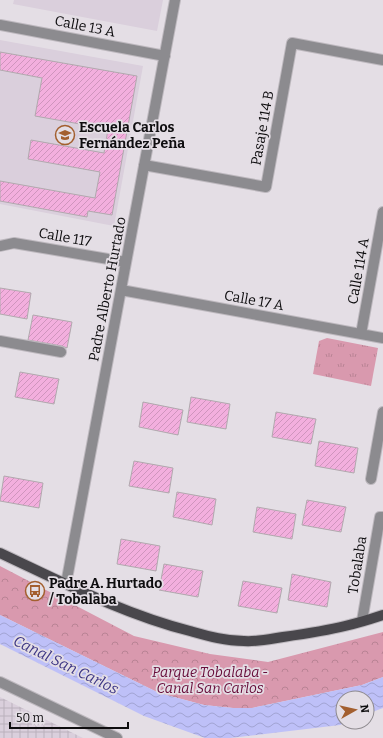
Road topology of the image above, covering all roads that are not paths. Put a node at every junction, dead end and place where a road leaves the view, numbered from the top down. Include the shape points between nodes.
1 (175, 0) edge
2 (0, 25) edge
3 (165, 56) junction
4 (383, 60) edge
5 (144, 165) junction
6 (383, 212) edge
7 (0, 246) edge
8 (126, 262) junction
9 (121, 290) junction
10 (361, 334) junction
11 (383, 338) edge
12 (0, 341) edge
13 (61, 352) dead end
14 (383, 412) edge
15 (371, 479) dead end
16 (383, 517) edge
17 (0, 553) edge
18 (66, 584) junction
19 (383, 615) edge
20 (362, 622) junction
21 (0, 682) edge
22 (117, 738) edge

1 - 3 street, Padre Alberto Hurtado
2 - 3 street, Calle 13 A
3 - 5 street, Padre Alberto Hurtado
4 - 5 street, Pasaje 114 B via 292,43 266,187
5 - 8 street, Padre Alberto Hurtado
6 - 10 street, Calle 114 A
7 - 8 street, Calle 117 via 14,243
8 - 9 street, Padre Alberto Hurtado
9 - 10 street, Calle 17 A
9 - 18 street, Padre Alberto Hurtado
10 - 11 street, Calle 17 A
12 - 13 street
14 - 15 street
16 - 20 street, Tobalaba via 380,517
17 - 18 main road
18 - 20 main road via 109,604 164,624 230,641 245,642 298,635
19 - 20 main road
21 - 22 street

